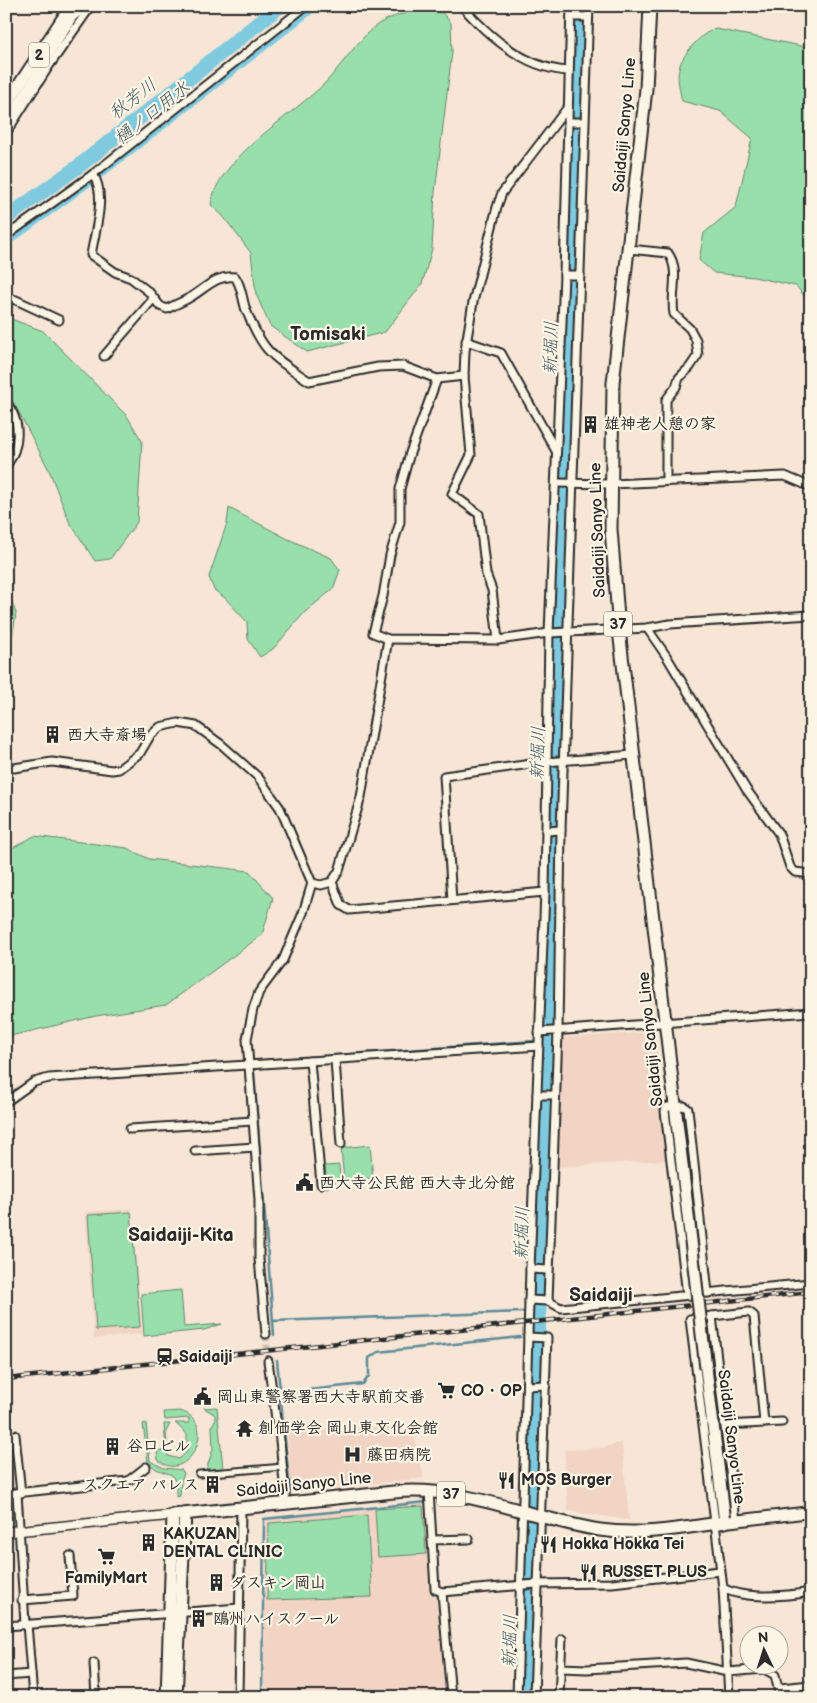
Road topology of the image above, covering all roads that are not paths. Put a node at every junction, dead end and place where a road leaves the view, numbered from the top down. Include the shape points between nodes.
1 (72, 6) edge
2 (86, 6) edge
3 (91, 6) edge
4 (306, 6) edge
5 (462, 6) edge
6 (571, 6) edge
7 (589, 6) edge
8 (650, 6) edge
9 (573, 17) junction
10 (586, 17) junction
11 (569, 71) junction
12 (6, 105) edge
13 (568, 107) junction
14 (6, 122) edge
15 (570, 122) junction
16 (582, 122) junction
17 (6, 133) edge
18 (95, 177) junction
19 (6, 236) edge
20 (628, 249) junction
21 (566, 275) junction
22 (578, 275) junction
23 (6, 298) edge
24 (154, 298) junction
25 (59, 320) dead end
26 (466, 341) junction
27 (104, 356) dead end
28 (464, 376) junction
29 (437, 379) junction
30 (6, 404) edge
31 (556, 451) junction
32 (6, 466) edge
33 (666, 480) junction
34 (557, 483) junction
35 (571, 484) junction
36 (611, 484) junction
37 (811, 487) edge
38 (811, 615) edge
39 (647, 628) junction
40 (619, 630) junction
41 (551, 633) junction
42 (566, 633) junction
43 (388, 639) junction
44 (498, 640) junction
45 (633, 754) junction
46 (563, 761) junction
47 (548, 762) junction
48 (14, 768) dead end
49 (560, 830) junction
50 (547, 831) junction
51 (811, 874) edge
52 (332, 882) junction
53 (312, 883) junction
54 (545, 892) junction
55 (452, 900) junction
56 (811, 1012) edge
57 (666, 1023) junction
58 (541, 1032) junction
59 (556, 1032) junction
60 (539, 1046) junction
61 (335, 1060) junction
62 (310, 1061) junction
63 (250, 1065) junction
64 (539, 1095) junction
65 (554, 1095) junction
66 (6, 1102) edge
67 (675, 1106) junction
68 (253, 1122) junction
69 (130, 1129) dead end
70 (341, 1144) dead end
71 (255, 1147) junction
72 (195, 1150) dead end
73 (321, 1184) dead end
74 (532, 1269) junction
75 (547, 1270) junction
76 (811, 1283) edge
77 (708, 1293) junction
78 (687, 1295) junction
79 (531, 1300) junction
80 (547, 1301) junction
81 (712, 1316) junction
82 (266, 1334) tunnel mouth
83 (530, 1337) junction
84 (268, 1361) tunnel mouth
85 (545, 1385) junction
86 (529, 1386) junction
87 (782, 1422) dead end
88 (764, 1423) junction
89 (725, 1425) junction
90 (16, 1435) dead end
91 (146, 1467) dead end
92 (283, 1467) junction
93 (199, 1474) dead end
94 (429, 1490) junction
95 (19, 1493) junction
96 (6, 1494) edge
97 (286, 1504) junction
98 (241, 1509) junction
99 (524, 1512) junction
100 (811, 1512) edge
101 (185, 1514) junction
102 (173, 1515) junction
103 (541, 1516) junction
104 (725, 1522) junction
105 (19, 1531) junction
106 (6, 1532) edge
107 (470, 1539) dead end
108 (432, 1540) junction
109 (70, 1556) dead end
110 (720, 1571) junction
111 (537, 1584) junction
112 (522, 1585) junction
113 (723, 1588) junction
114 (442, 1592) junction
115 (811, 1592) edge
116 (22, 1600) junction
117 (239, 1608) junction
118 (175, 1613) junction
119 (26, 1624) junction
120 (6, 1626) edge
121 (562, 1639) dead end
122 (94, 1663) dead end
123 (560, 1668) junction
124 (728, 1672) junction
125 (31, 1674) junction
126 (6, 1676) edge
127 (811, 1684) edge
128 (780, 1688) junction
129 (33, 1697) edge
130 (96, 1697) edge
131 (167, 1697) edge
132 (176, 1697) edge
133 (238, 1697) edge
134 (451, 1697) edge
135 (517, 1697) edge
136 (534, 1697) edge
137 (559, 1697) edge
138 (729, 1697) edge
139 (780, 1697) edge

1 - 12 main road, 2
2 - 14 street via 73,17
3 - 17 street
4 - 18 street
5 - 11 street via 486,32 534,63 553,70
6 - 9 street
7 - 10 street
8 - 20 main road, Saidaiji Sanyo Line / 37 via 646,89
9 - 10 street
9 - 11 street
10 - 16 street
11 - 13 street
13 - 15 street
13 - 26 street via 502,193
15 - 16 street
15 - 21 street
16 - 22 street
18 - 19 street
18 - 24 street via 100,196 91,255 115,272 131,278
20 - 33 street via 668,253 675,268 674,314 690,329 698,348 695,361 679,378 666,400
20 - 36 main road, Saidaiji Sanyo Line / 37 via 613,383
21 - 22 street
21 - 31 street
22 - 35 street
23 - 25 street
24 - 27 street
24 - 29 street via 167,309 215,280 235,277 262,345 309,381 403,366
26 - 28 street
26 - 31 street via 501,353
28 - 29 street
28 - 44 street via 471,455 452,494 479,514
29 - 43 street via 400,489 400,522 373,633
30 - 32 street via 17,429 17,445
31 - 34 street
33 - 36 street
33 - 37 street via 785,476
34 - 35 street
34 - 41 street
35 - 36 street
35 - 42 street
36 - 40 main road, Saidaiji Sanyo Line / 37 via 613,570
38 - 39 street
39 - 40 street
39 - 51 street via 746,789 779,834 790,867 795,872
40 - 42 street
40 - 45 main road, Saidaiji Sanyo Line / 37
41 - 42 street
41 - 44 street
41 - 47 street
42 - 46 street
43 - 44 street
43 - 52 street via 360,797 339,871
45 - 46 street
45 - 57 main road, Saidaiji Sanyo Line / 37
46 - 47 street
46 - 49 street
47 - 50 street
47 - 55 street via 444,776
48 - 53 street via 52,762 119,769 140,753 160,727 178,723 196,726 258,777 280,808
49 - 50 street
49 - 59 street
50 - 54 street
52 - 53 street via 321,886
52 - 55 street via 341,905 349,910
53 - 63 street via 304,913 283,960 259,992 252,1009 247,1039
54 - 55 street
54 - 58 street
56 - 57 street
57 - 59 street
57 - 67 main road, Saidaiji Sanyo Line / 37
58 - 59 street
58 - 60 street
59 - 65 street
60 - 61 street
60 - 64 street
61 - 62 street
61 - 70 street
62 - 63 street
62 - 73 street
63 - 66 street via 49,1078 34,1082
63 - 68 street
64 - 65 street
64 - 74 street
65 - 75 street
67 - 77 street via 688,1109
67 - 78 street via 665,1111
67 - 104 main road, Saidaiji Sanyo Line / 37, bridge
68 - 69 street
68 - 71 street
71 - 72 street
71 - 82 street via 259,1259
74 - 75 street
74 - 79 street
75 - 80 street
76 - 77 street
77 - 78 street
78 - 80 street via 561,1308
79 - 80 street
79 - 83 street
81 - 88 street via 749,1312 754,1316
81 - 89 street
81 - 104 street via 690,1319
83 - 85 street via 547,1338
83 - 86 street
84 - 92 street
85 - 86 street
85 - 103 street
86 - 99 street
87 - 88 street
88 - 89 street
89 - 104 street
90 - 95 street
91 - 95 street via 128,1481
92 - 93 street
92 - 97 street
94 - 97 main road, Saidaiji Sanyo Line / 37
94 - 99 main road, Saidaiji Sanyo Line / 37
94 - 108 street
95 - 96 street
95 - 105 street
97 - 98 main road, Saidaiji Sanyo Line / 37
98 - 101 main road, Saidaiji Sanyo Line / 37
98 - 117 street
99 - 103 main road, Saidaiji Sanyo Line / 37
99 - 112 street
100 - 104 main road
101 - 102 main road, Saidaiji Sanyo Line / 37
101 - 118 main road
102 - 105 street
102 - 118 main road
103 - 104 main road, Saidaiji Sanyo Line / 37 via 626,1532 654,1532
103 - 111 street
104 - 110 street
105 - 106 street
105 - 116 street
107 - 108 street
108 - 114 street via 435,1589
109 - 116 street via 73,1596
110 - 111 street via 612,1583
110 - 113 street
111 - 112 street
111 - 136 street
112 - 114 street
112 - 135 street
113 - 115 street via 731,1593 762,1595
113 - 124 street
114 - 134 street
116 - 119 street
117 - 118 street
117 - 133 street
118 - 119 street
118 - 131 main road
118 - 132 main road
119 - 120 street
119 - 125 street
121 - 123 street
122 - 130 street
123 - 124 street via 686,1663
123 - 137 street
124 - 128 street via 764,1669 775,1675
124 - 138 street
125 - 126 street
125 - 129 street
127 - 128 street
128 - 139 street

